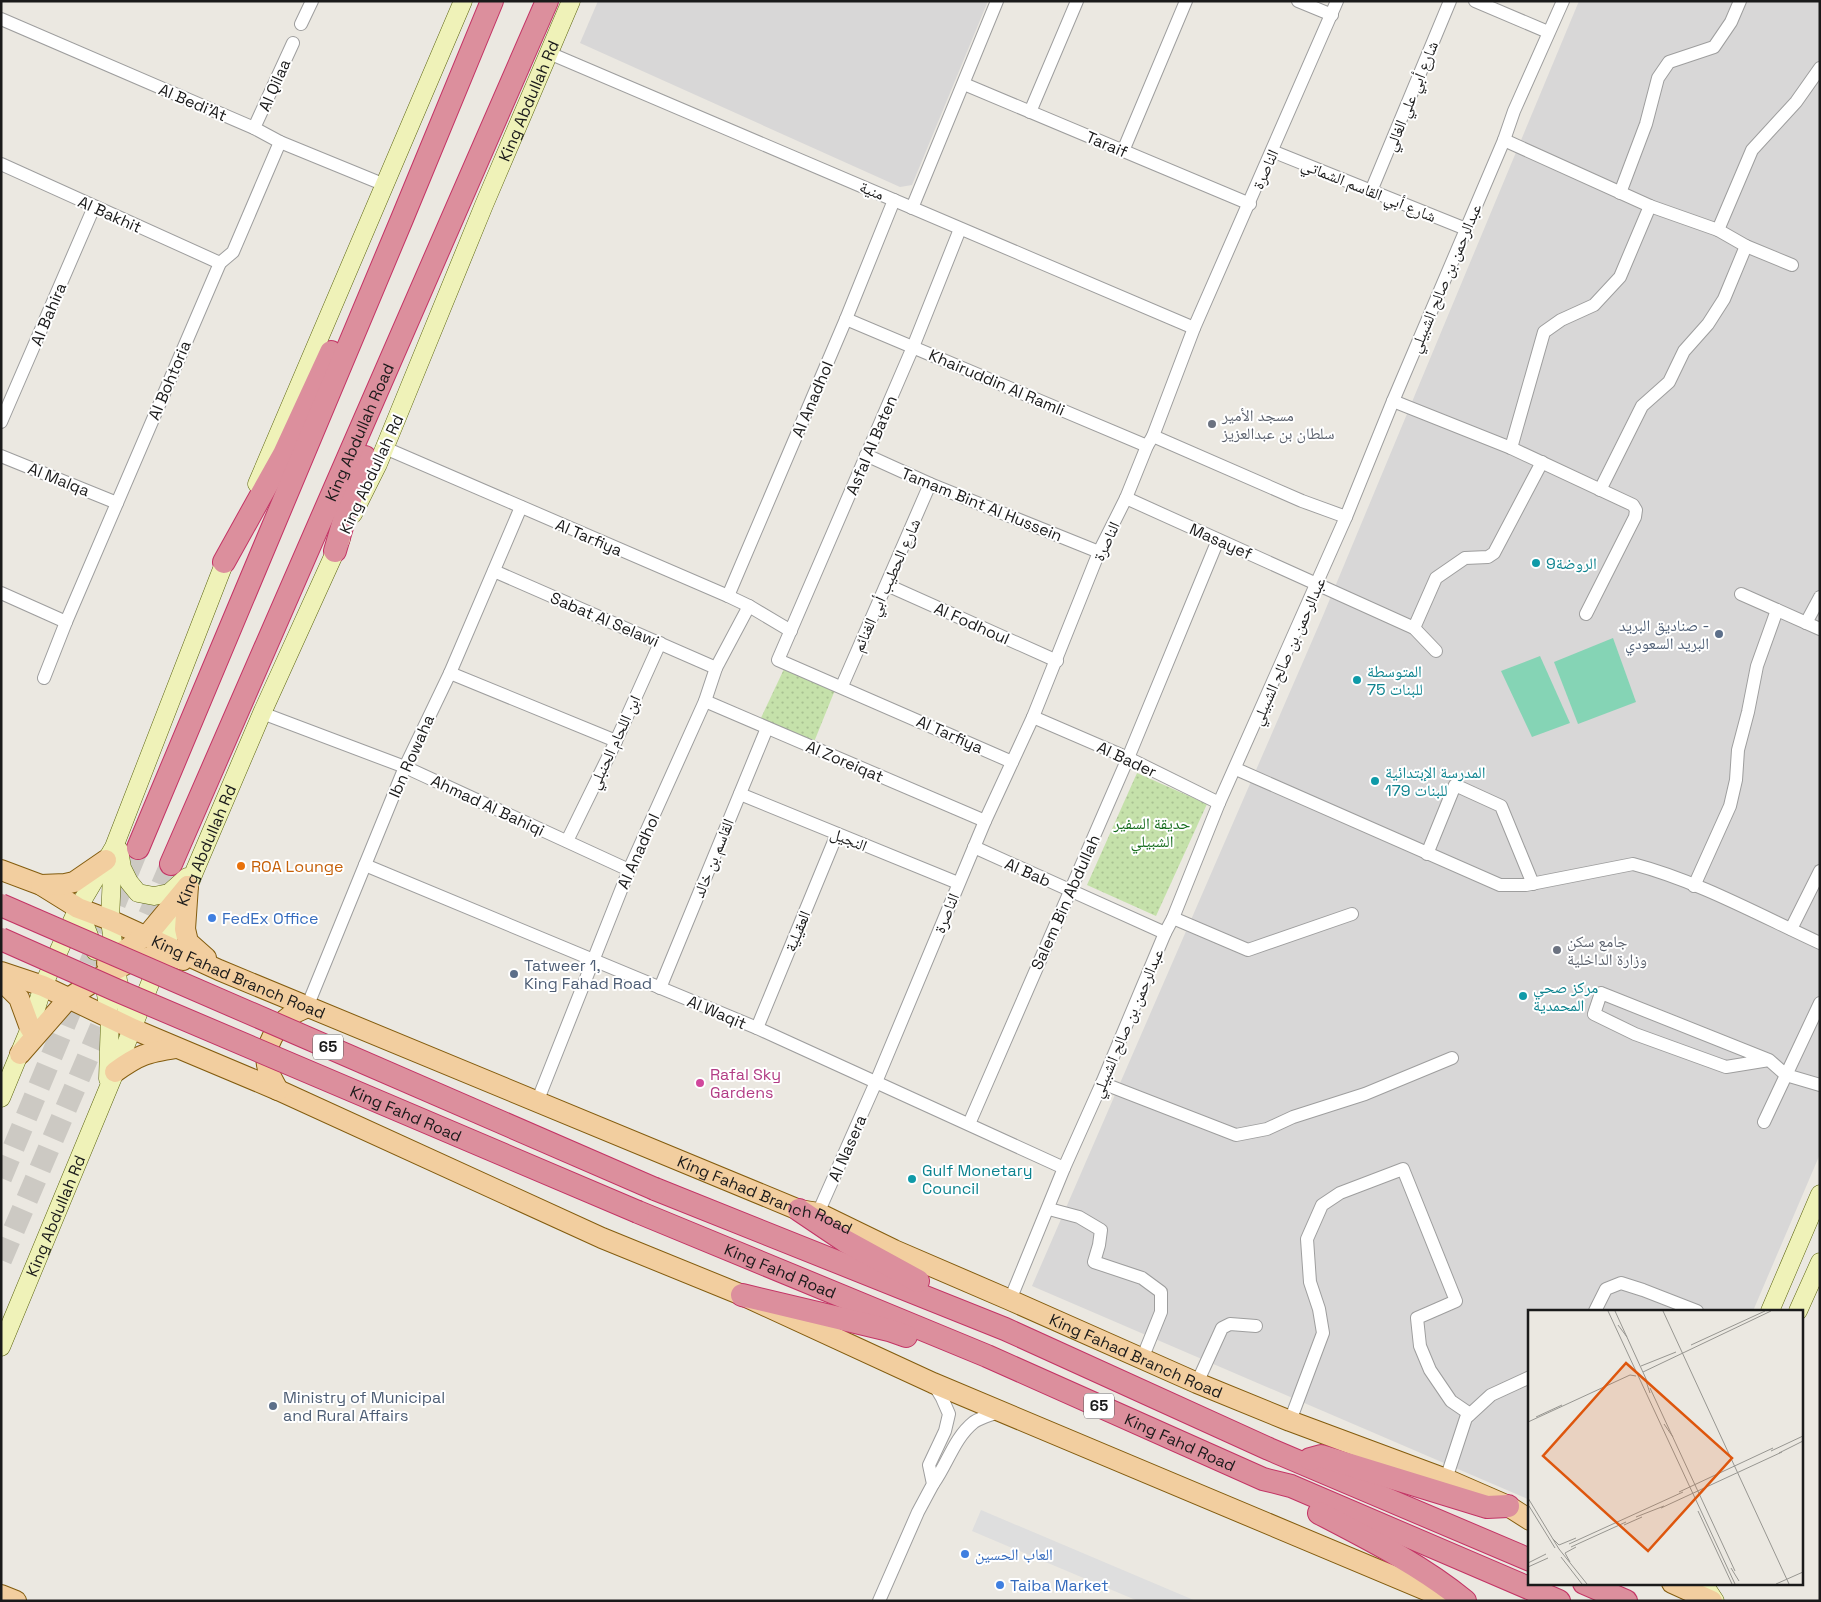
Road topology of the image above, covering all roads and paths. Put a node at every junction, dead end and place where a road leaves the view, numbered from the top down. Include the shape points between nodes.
1 (312, 1) edge
2 (464, 1) edge
3 (492, 1) edge
4 (547, 1) edge
5 (571, 1) edge
6 (997, 1) edge
7 (1077, 1) edge
8 (1186, 1) edge
9 (1298, 1) edge
10 (1337, 1) edge
11 (1450, 1) edge
12 (1475, 1) edge
13 (1563, 1) edge
14 (1740, 1) edge
15 (1332, 15) junction
16 (1, 19) edge
17 (301, 24) dead end
18 (1548, 32) junction
19 (293, 43) dead end
20 (549, 53) junction
21 (1820, 68) edge
22 (964, 84) junction
23 (1030, 112) junction
24 (254, 128) junction
25 (1504, 140) junction
26 (280, 142) junction
27 (1123, 151) junction
28 (1272, 151) junction
29 (1, 164) edge
30 (385, 185) junction
31 (1372, 191) junction
32 (1620, 193) junction
33 (894, 200) junction
34 (1250, 204) junction
35 (1650, 206) junction
36 (94, 207) junction
37 (912, 208) junction
38 (402, 219) junction
39 (960, 229) junction
40 (1466, 229) junction
41 (1718, 230) junction
42 (446, 236) junction
43 (1746, 246) junction
44 (220, 263) junction
45 (1792, 264) dead end
46 (846, 319) junction
47 (1194, 328) junction
48 (913, 346) junction
49 (1393, 401) junction
50 (1, 422) edge
51 (1150, 441) junction
52 (385, 448) junction
53 (1511, 448) junction
54 (866, 455) junction
55 (1, 456) edge
56 (1542, 462) junction
57 (930, 484) junction
58 (1600, 490) junction
59 (1126, 498) junction
60 (117, 503) junction
61 (521, 507) junction
62 (1346, 517) junction
63 (1218, 540) junction
64 (335, 551) junction
65 (1099, 552) junction
66 (224, 562) junction
67 (494, 571) junction
68 (1317, 584) junction
69 (887, 586) junction
70 (1, 593) edge
71 (1741, 594) dead end
72 (728, 596) junction
73 (1820, 597) edge
74 (749, 606) junction
75 (1777, 610) junction
76 (1586, 614) dead end
77 (66, 622) junction
78 (1806, 624) junction
79 (1414, 628) junction
80 (1820, 630) edge
81 (791, 631) junction
82 (660, 642) junction
83 (1436, 651) dead end
84 (778, 660) joint
85 (1056, 660) junction
86 (716, 668) junction
87 (450, 673) junction
88 (44, 678) dead end
89 (842, 686) junction
90 (705, 701) junction
91 (262, 712) junction
92 (1033, 717) junction
93 (768, 728) junction
94 (616, 741) junction
95 (1128, 758) junction
96 (1012, 762) junction
97 (405, 767) junction
98 (1236, 769) junction
99 (740, 794) junction
100 (1219, 803) junction
101 (985, 821) junction
102 (838, 834) junction
103 (567, 841) junction
104 (112, 847) junction
105 (974, 847) junction
106 (138, 848) tunnel mouth
107 (1427, 854) junction
108 (172, 864) tunnel mouth
109 (365, 865) junction
110 (1, 870) edge
111 (629, 870) junction
112 (1820, 870) edge
113 (191, 878) junction
114 (958, 883) junction
115 (1533, 884) junction
116 (41, 886) junction
117 (1694, 886) junction
118 (1070, 891) junction
119 (1, 905) edge
120 (78, 908) junction
121 (1352, 914) dead end
122 (1173, 918) junction
123 (110, 920) junction
124 (1791, 929) junction
125 (1165, 933) junction
126 (145, 936) junction
127 (1, 939) edge
128 (1820, 943) edge
129 (162, 951) junction
130 (592, 960) junction
131 (109, 967) junction
132 (219, 970) junction
133 (1, 972) edge
134 (1, 980) edge
135 (43, 986) junction
136 (660, 988) junction
137 (69, 998) junction
138 (1820, 1003) edge
139 (307, 1007) junction
140 (110, 1018) junction
141 (30, 1028) junction
142 (757, 1028) junction
143 (133, 1029) junction
144 (176, 1048) junction
145 (20, 1054) junction
146 (1452, 1058) dead end
147 (1769, 1060) junction
148 (1786, 1075) junction
149 (112, 1079) junction
150 (876, 1082) junction
151 (1102, 1083) junction
152 (1820, 1085) edge
153 (278, 1090) junction
154 (1, 1098) edge
155 (537, 1102) junction
156 (1764, 1122) dead end
157 (969, 1124) junction
158 (1064, 1168) junction
159 (1820, 1194) edge
160 (1049, 1210) junction
161 (808, 1212) junction
162 (1820, 1262) edge
163 (1816, 1281) edge
164 (742, 1295) junction
165 (1010, 1300) junction
166 (1596, 1310) edge
167 (1693, 1310) edge
168 (1770, 1310) edge
169 (1799, 1310) edge
170 (992, 1324) junction
171 (1256, 1326) dead end
172 (1, 1346) edge
173 (987, 1356) junction
174 (1142, 1359) junction
175 (1528, 1378) edge
176 (1197, 1383) junction
177 (933, 1384) junction
178 (1000, 1411) junction
179 (1470, 1414) junction
180 (1290, 1421) junction
181 (1298, 1462) junction
182 (1263, 1478) junction
183 (1446, 1479) junction
184 (934, 1484) junction
185 (1508, 1506) junction
186 (1528, 1519) edge
187 (1528, 1559) edge
188 (1586, 1584) edge
189 (1674, 1584) edge
190 (1704, 1584) edge
191 (1, 1588) edge
192 (1, 1595) edge
193 (16, 1601) edge
194 (24, 1601) edge
195 (879, 1601) edge
196 (1452, 1601) edge
197 (1465, 1601) edge
198 (1559, 1601) edge
199 (1626, 1601) edge
200 (1713, 1601) edge

1 - 17 street
2 - 30 main road
3 - 38 highway
4 - 42 highway, King Abdullah Road
5 - 20 main road, King Abdullah Rd
6 - 22 street
7 - 23 street
8 - 27 street
9 - 15 street
10 - 15 street, الناصرة
11 - 31 street, شارع أبي علي الغالي
12 - 18 street
13 - 18 street, عبدالرحمن بن صالح الشبيلي
14 - 32 street via 1714,47 1668,62 1658,78 1646,124
15 - 28 street, الناصرة
16 - 24 street, Al Bedi'At
18 - 25 street, عبدالرحمن بن صالح الشبيلي
19 - 24 street, Al Qilaa
20 - 33 street, منية
20 - 52 main road, King Abdullah Rd
21 - 41 street via 1796,102 1752,150
22 - 23 street, Taraif
22 - 37 street
23 - 27 street, Taraif
24 - 26 street, Al Bedi'At
25 - 32 street
25 - 40 street, عبدالرحمن بن صالح الشبيلي
26 - 30 street, Al Bedi'At
26 - 44 street, Al Bohtoria via 233,252
27 - 34 street, Taraif
28 - 31 street, شارع أبي القاسم الشماتي
28 - 34 street, الناصرة
29 - 36 street, Al Bakhit
30 - 66 main road
31 - 40 street, شارع أبي القاسم الشماتي
32 - 35 street
33 - 37 street, منية
33 - 46 street, Al Anadhol
34 - 47 street, الناصرة
35 - 41 street
35 - 53 street via 1620,277 1594,306 1561,320 1544,332
36 - 44 street, Al Bakhit
36 - 50 street, Al Bahira
37 - 39 street, منية
38 - 66 highway via 355,302 284,454
38 - 106 highway
39 - 47 street, منية
39 - 48 street, Asfal Al Baten
40 - 49 street, عبدالرحمن بن صالح الشبيلي
41 - 43 street
42 - 64 highway via 404,364 356,480
42 - 108 highway, King Abdullah Road
43 - 45 street
43 - 58 street via 1724,299 1708,324 1684,351 1669,382 1642,406
44 - 60 street, Al Bohtoria
46 - 48 street, Khairuddin Al Ramli
46 - 72 street, Al Anadhol
47 - 51 street, الناصرة
48 - 51 street, Khairuddin Al Ramli
48 - 54 street, Asfal Al Baten
49 - 53 street
49 - 62 street, عبدالرحمن بن صالح الشبيلي
51 - 59 street, الناصرة
51 - 62 street, Khairuddin Al Ramli
52 - 61 street, Al Tarfiya
52 - 64 main road, King Abdullah Rd
53 - 56 street
54 - 57 street, Tamam Bint Al Hussein
54 - 81 street, Asfal Al Baten
55 - 60 street, Al Malqa
56 - 58 street
56 - 79 street via 1494,553 1488,557 1465,558 1436,578
57 - 65 street, Tamam Bint Al Hussein
57 - 69 street, شارع الحطيب أبي الغنائم
58 - 76 street via 1633,505 1636,510
59 - 63 street, Masayef
59 - 65 street, الناصرة
60 - 77 street, Al Bohtoria
61 - 67 street, Ibn Rowaha
61 - 72 street, Al Tarfiya
62 - 68 street, عبدالرحمن بن صالح الشبيلي
63 - 68 street, Masayef
63 - 95 street, Salem Bin Abdullah
64 - 91 main road, King Abdullah Rd
65 - 85 street, الناصرة
66 - 104 main road
67 - 82 street, Sabat Al Selawi
67 - 87 street, Ibn Rowaha
68 - 79 street, Masayef
68 - 98 street, عبدالرحمن بن صالح الشبيلي
69 - 85 street, Al Fodhoul
69 - 89 street, شارع الحطيب أبي الغنائم
70 - 77 street
71 - 75 street
72 - 74 street, Al Tarfiya
73 - 78 street
74 - 81 street, Al Tarfiya
74 - 86 street, Al Anadhol
75 - 78 street
75 - 117 street via 1757,666 1738,750 1730,806
77 - 88 street, Al Bohtoria
78 - 80 street
79 - 83 street
81 - 84 street, Asfal Al Baten
82 - 86 street, Sabat Al Selawi
82 - 94 street, ابن اللحام الحنبلي
84 - 89 street, Al Tarfiya
85 - 92 street, الناصرة
86 - 90 street, Al Anadhol
87 - 94 street
87 - 97 street, Ibn Rowaha
89 - 96 street, Al Tarfiya
90 - 93 street, Al Zoreiqat
90 - 111 street, Al Anadhol
91 - 97 street, Ahmad Al Bahiqi
91 - 113 main road, King Abdullah Rd
92 - 95 street, Al Bader
92 - 96 street, الناصرة
93 - 99 street, القاسم بن خالد
93 - 101 street, Al Zoreiqat
94 - 103 street, ابن اللحام الحنبلي
95 - 100 street, Al Bader
95 - 118 street, Salem Bin Abdullah
96 - 101 street, الناصرة
97 - 103 street, Ahmad Al Bahiqi
97 - 109 street, Ibn Rowaha
98 - 100 street, عبدالرحمن بن صالح الشبيلي
98 - 107 street
99 - 102 street, النجيل
99 - 136 street, القاسم بن خالد
100 - 122 street, عبدالرحمن بن صالح الشبيلي
101 - 105 street, الناصرة
102 - 114 street, النجيل
102 - 142 street, العقيلية
103 - 111 street, Ahmad Al Bahiqi
104 - 113 main road via 128,882 138,893 154,896 169,893
104 - 116 main road via 74,882
104 - 120 main road
104 - 123 main road
105 - 114 street, الناصرة
105 - 118 street, Al Bab
107 - 115 street via 1500,885
107 - 115 street via 1455,785 1501,806
109 - 130 street, Al Waqit
109 - 139 street, Ibn Rowaha
110 - 116 main road, King Fahad Branch Road
111 - 130 street, Al Anadhol
112 - 124 street
113 - 126 main road
113 - 129 main road, King Abdullah Rd
113 - 132 main road via 185,929 188,942
114 - 150 street, الناصرة
115 - 117 street via 1633,864
116 - 120 main road, King Fahad Branch Road
117 - 124 street
118 - 125 street, Al Bab
118 - 157 street, Salem Bin Abdullah
119 - 170 highway, King Fahd Road / 65, bridge via 655,1189
120 - 123 main road, King Fahad Branch Road
120 - 131 main road
120 - 135 main road
121 - 122 street via 1248,950
122 - 125 street, عبدالرحمن بن صالح الشبيلي
123 - 126 main road, King Fahad Branch Road
123 - 131 main road
124 - 128 street
125 - 151 street, عبدالرحمن بن صالح الشبيلي
126 - 129 main road, King Fahad Branch Road
126 - 131 main road
127 - 173 highway, King Fahd Road / 65, bridge via 638,1212
129 - 131 main road
129 - 132 main road, King Fahad Branch Road
129 - 143 main road, King Abdullah Rd
130 - 136 street, Al Waqit
130 - 155 street, Al Anadhol
131 - 135 main road
131 - 137 main road
131 - 140 main road
131 - 143 main road via 118,981
132 - 139 main road, King Fahad Branch Road
133 - 135 main road
134 - 141 main road via 19,998
135 - 137 main road
135 - 141 main road
136 - 142 street, Al Waqit
137 - 140 main road
137 - 145 main road
138 - 148 street
139 - 153 main road via 291,1015 270,1044 267,1067
139 - 155 main road, King Fahad Branch Road
140 - 143 main road
140 - 149 main road
141 - 145 main road
142 - 150 street, Al Waqit
143 - 144 main road
143 - 149 main road, King Abdullah Rd
144 - 149 main road via 147,1052 135,1058
144 - 153 main road
145 - 154 main road
146 - 151 street via 1366,1094 1293,1117 1267,1129 1236,1135
147 - 147 street via 1726,1068 1635,1034 1594,1014 1601,994
147 - 148 street
148 - 152 street
148 - 156 street
149 - 172 main road, King Abdullah Rd
150 - 157 street, Al Waqit
150 - 161 street, Al Nasera
151 - 158 street, عبدالرحمن بن صالح الشبيلي
153 - 164 main road via 602,1238
155 - 161 main road, King Fahad Branch Road
157 - 158 street, Al Waqit
158 - 160 street, عبدالرحمن بن صالح الشبيلي
159 - 168 main road
160 - 165 street, عبدالرحمن بن صالح الشبيلي
160 - 174 street via 1079,1217 1101,1230 1094,1262 1142,1278 1161,1292 1161,1312
161 - 165 main road, King Fahad Branch Road
161 - 170 highway via 845,1241
162 - 163 main road
163 - 169 main road
164 - 173 highway via 889,1330 970,1359
164 - 177 main road
165 - 174 main road, King Fahad Branch Road
166 - 167 street via 1606,1289 1621,1283
170 - 181 highway, King Fahd Road / 65
171 - 176 street via 1230,1324 1222,1328
173 - 182 highway, King Fahd Road / 65
174 - 176 main road, King Fahad Branch Road
175 - 179 street via 1491,1395
176 - 180 main road, King Fahad Branch Road
177 - 178 main road
177 - 184 street via 949,1414 929,1466
178 - 184 street via 975,1422 957,1440
178 - 196 main road
179 - 180 street via 1451,1401 1430,1370 1420,1346 1417,1318 1456,1301 1403,1169 1340,1193 1322,1205 1307,1239 1310,1282 1323,1333
179 - 183 street
180 - 183 main road, King Fahad Branch Road
181 - 185 highway via 1321,1456 1487,1508
181 - 187 highway, King Fahd Road / 65
182 - 197 highway via 1278,1492 1413,1564
182 - 198 highway, King Fahd Road / 65 via 1291,1486
183 - 185 main road, King Fahad Branch Road
184 - 195 street via 918,1512
185 - 186 main road, King Fahad Branch Road
188 - 199 highway
189 - 200 main road
190 - 200 main road
191 - 194 main road
192 - 193 main road

